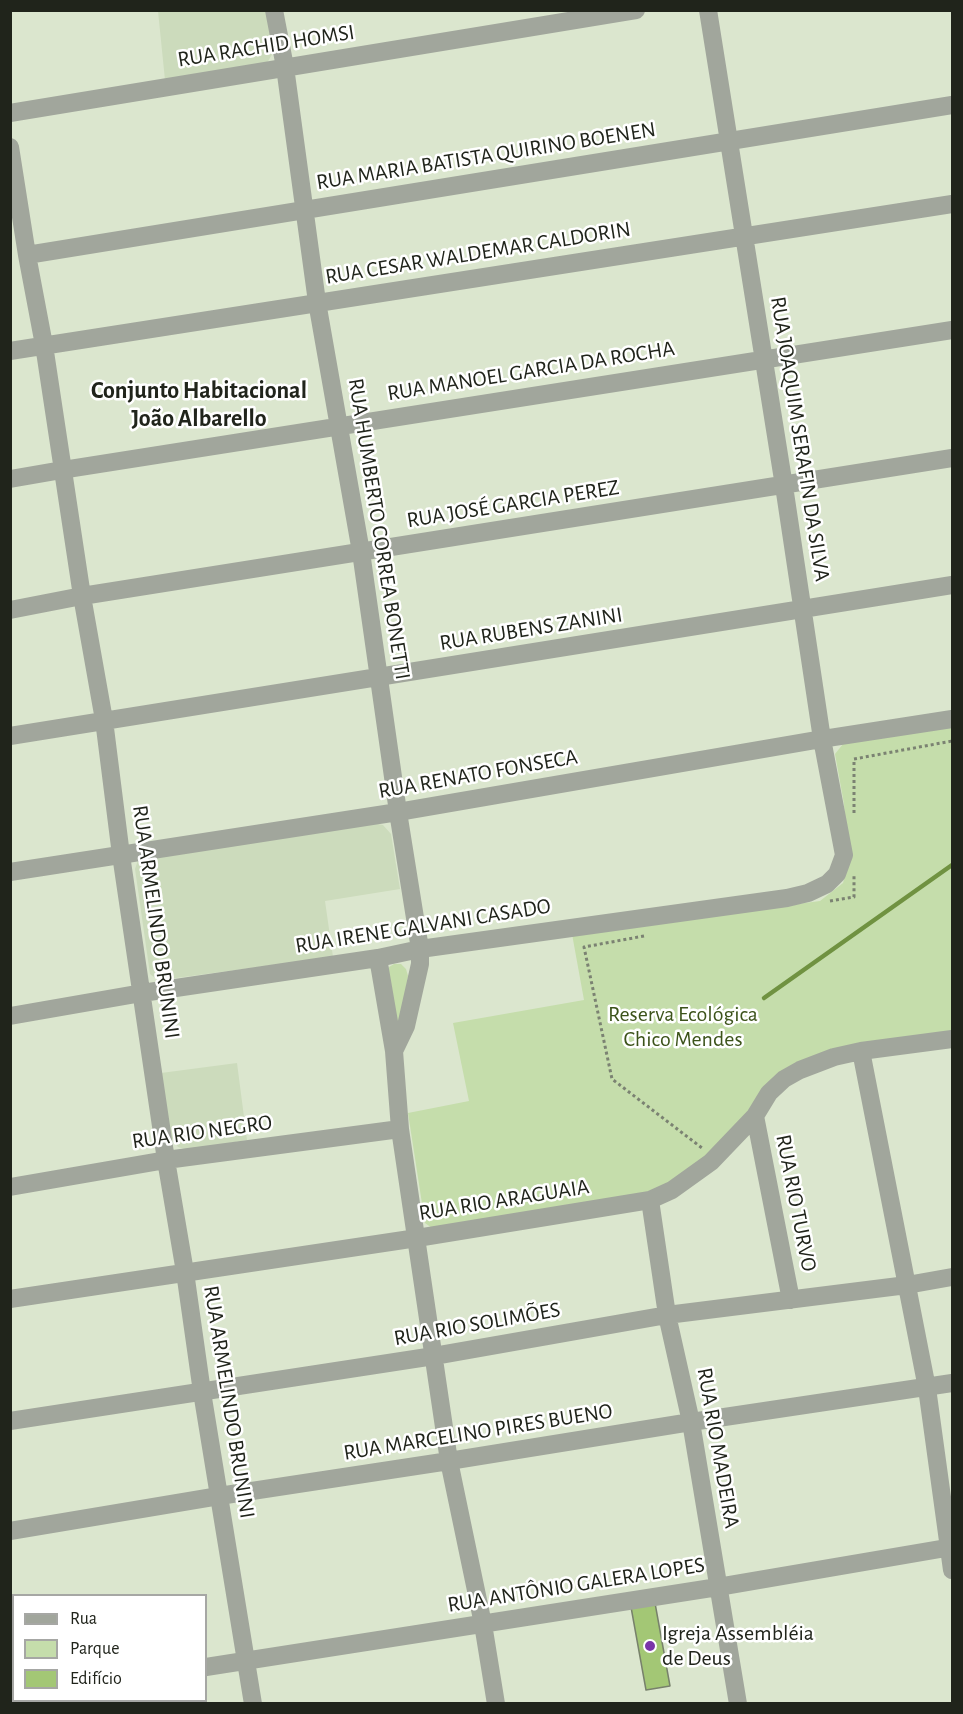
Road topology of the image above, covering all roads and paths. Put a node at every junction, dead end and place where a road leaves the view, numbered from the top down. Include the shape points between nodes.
1 (274, 10) edge
2 (636, 10) edge
3 (708, 10) edge
4 (285, 67) junction
5 (952, 105) edge
6 (10, 112) edge
7 (729, 142) junction
8 (10, 147) edge
9 (952, 204) edge
10 (305, 210) junction
11 (17, 228) edge
12 (744, 237) junction
13 (27, 255) junction
14 (317, 302) junction
15 (952, 330) edge
16 (44, 345) junction
17 (10, 351) edge
18 (763, 359) junction
19 (339, 426) junction
20 (952, 458) edge
21 (62, 470) junction
22 (10, 479) edge
23 (784, 486) junction
24 (361, 552) junction
25 (952, 585) edge
26 (82, 596) junction
27 (803, 609) junction
28 (10, 610) edge
29 (379, 678) junction
30 (952, 719) edge
31 (104, 720) junction
32 (10, 736) edge
33 (822, 739) junction
34 (952, 741) edge
35 (398, 812) junction
36 (854, 817) dead end
37 (121, 855) junction
38 (10, 872) edge
39 (845, 874) junction
40 (831, 901) dead end
41 (655, 934) dead end
42 (420, 949) junction
43 (378, 958) junction
44 (142, 993) junction
45 (10, 1016) edge
46 (952, 1039) edge
47 (394, 1051) junction
48 (861, 1051) junction
49 (754, 1116) junction
50 (400, 1129) junction
51 (708, 1152) dead end
52 (166, 1160) junction
53 (10, 1187) edge
54 (650, 1200) junction
55 (417, 1238) junction
56 (185, 1272) junction
57 (952, 1277) edge
58 (907, 1285) junction
59 (10, 1299) edge
60 (791, 1300) junction
61 (667, 1315) junction
62 (434, 1356) junction
63 (952, 1383) edge
64 (927, 1388) junction
65 (202, 1392) junction
66 (10, 1421) edge
67 (691, 1422) junction
68 (449, 1461) junction
69 (219, 1496) junction
70 (10, 1531) edge
71 (951, 1548) edge
72 (952, 1570) edge
73 (718, 1587) junction
74 (483, 1624) junction
75 (246, 1661) junction
76 (207, 1667) edge
77 (253, 1704) edge
78 (495, 1704) edge
79 (738, 1704) edge

1 - 4 street, RUA HUMBERTO CORREA BONETTI
2 - 4 street, RUA RACHID HOMSI
3 - 7 street, RUA JOAQUIM SERAFIN DA SILVA
4 - 6 street, RUA RACHID HOMSI
4 - 10 street, RUA HUMBERTO CORREA BONETTI
5 - 7 street, RUA MARIA BATISTA QUIRINO BOENEN
7 - 10 street, RUA MARIA BATISTA QUIRINO BOENEN
7 - 12 street, RUA JOAQUIM SERAFIN DA SILVA
8 - 11 street, RUA ARMELINDO BRUNINI
9 - 12 street, RUA CESAR WALDEMAR CALDORIN
10 - 13 street, RUA MARIA BATISTA QUIRINO BOENEN
10 - 14 street, RUA HUMBERTO CORREA BONETTI
11 - 13 street, RUA ARMELINDO BRUNINI
12 - 14 street, RUA CESAR WALDEMAR CALDORIN
12 - 18 street, RUA JOAQUIM SERAFIN DA SILVA
13 - 16 street, RUA ARMELINDO BRUNINI
14 - 16 street, RUA CESAR WALDEMAR CALDORIN
14 - 19 street, RUA HUMBERTO CORREA BONETTI
15 - 18 street, RUA MANOEL GARCIA DA ROCHA
16 - 17 street, RUA CESAR WALDEMAR CALDORIN
16 - 21 street, RUA ARMELINDO BRUNINI
18 - 19 street, RUA MANOEL GARCIA DA ROCHA
18 - 23 street, RUA JOAQUIM SERAFIN DA SILVA
19 - 21 street, RUA MANOEL GARCIA DA ROCHA
19 - 24 street, RUA HUMBERTO CORREA BONETTI
20 - 23 street, RUA JOSÉ GARCIA PEREZ
21 - 22 street, RUA MANOEL GARCIA DA ROCHA
21 - 26 street, RUA ARMELINDO BRUNINI
23 - 24 street, RUA JOSÉ GARCIA PEREZ
23 - 27 street, RUA JOAQUIM SERAFIN DA SILVA
24 - 26 street, RUA JOSÉ GARCIA PEREZ
24 - 29 street, RUA HUMBERTO CORREA BONETTI
25 - 27 street, RUA RUBENS ZANINI
26 - 28 street, RUA JOSÉ GARCIA PEREZ
26 - 31 street, RUA ARMELINDO BRUNINI
27 - 29 street, RUA RUBENS ZANINI
27 - 33 street, RUA JOAQUIM SERAFIN DA SILVA
29 - 31 street, RUA RUBENS ZANINI
29 - 35 street, RUA HUMBERTO CORREA BONETTI
30 - 33 street, RUA RENATO FONSECA
31 - 32 street, RUA RUBENS ZANINI
31 - 37 street, RUA ARMELINDO BRUNINI
33 - 35 street, RUA RENATO FONSECA
33 - 39 street, RUA JOAQUIM SERAFIN DA SILVA
34 - 36 path via 854,759
35 - 37 street, RUA RENATO FONSECA
35 - 42 street, RUA HUMBERTO CORREA BONETTI
37 - 38 street, RUA RENATO FONSECA
37 - 44 street, RUA ARMELINDO BRUNINI
39 - 40 path via 854,897
39 - 42 street, RUA IRENE GALVANI CASADO via 808,893 787,898
41 - 51 path via 584,947 612,1079
42 - 43 street, RUA IRENE GALVANI CASADO
42 - 47 street, RUA HUMBERTO CORREA BONETTI via 406,1026
43 - 44 street, RUA IRENE GALVANI CASADO
43 - 47 street, RUA HUMBERTO CORREA BONETTI
44 - 45 street, RUA IRENE GALVANI CASADO
44 - 52 street, RUA ARMELINDO BRUNINI
46 - 48 street, RUA RIO ARAGUAIA
47 - 50 street, RUA HUMBERTO CORREA BONETTI
48 - 49 street, RUA RIO ARAGUAIA via 784,1079
48 - 58 street
49 - 54 street, RUA RIO ARAGUAIA via 711,1161 672,1190
49 - 60 street, RUA RIO TURVO
50 - 52 street, RUA RIO NEGRO
50 - 55 street, RUA HUMBERTO CORREA BONETTI
52 - 53 street, RUA RIO NEGRO
52 - 56 street, RUA ARMELINDO BRUNINI
54 - 55 street, RUA RIO ARAGUAIA
54 - 61 street, RUA RIO MADEIRA
55 - 56 street, RUA RIO ARAGUAIA
55 - 62 street, RUA HUMBERTO CORREA BONETTI
56 - 59 street, RUA RIO ARAGUAIA
56 - 65 street, RUA ARMELINDO BRUNINI
57 - 58 street, RUA RIO SOLIMÕES
58 - 60 street, RUA RIO SOLIMÕES
58 - 64 street
60 - 61 street, RUA RIO SOLIMÕES
61 - 62 street, RUA RIO SOLIMÕES
61 - 67 street, RUA RIO MADEIRA
62 - 65 street, RUA RIO SOLIMÕES
62 - 68 street, RUA HUMBERTO CORREA BONETTI
63 - 64 street, RUA MARCELINO PIRES BUENO
64 - 67 street, RUA MARCELINO PIRES BUENO
64 - 71 street
65 - 66 street, RUA RIO SOLIMÕES
65 - 69 street, RUA ARMELINDO BRUNINI
67 - 68 street, RUA MARCELINO PIRES BUENO
67 - 73 street, RUA RIO MADEIRA
68 - 69 street, RUA MARCELINO PIRES BUENO
68 - 74 street, RUA HUMBERTO CORREA BONETTI
69 - 70 street, RUA MARCELINO PIRES BUENO
69 - 75 street, RUA ARMELINDO BRUNINI
71 - 72 street
71 - 73 street, RUA ANTÔNIO GALERA LOPES
73 - 74 street, RUA ANTÔNIO GALERA LOPES
73 - 79 street, RUA RIO MADEIRA
74 - 75 street, RUA ANTÔNIO GALERA LOPES
74 - 78 street, RUA HUMBERTO CORREA BONETTI
75 - 76 street, RUA ANTÔNIO GALERA LOPES
75 - 77 street, RUA ARMELINDO BRUNINI

